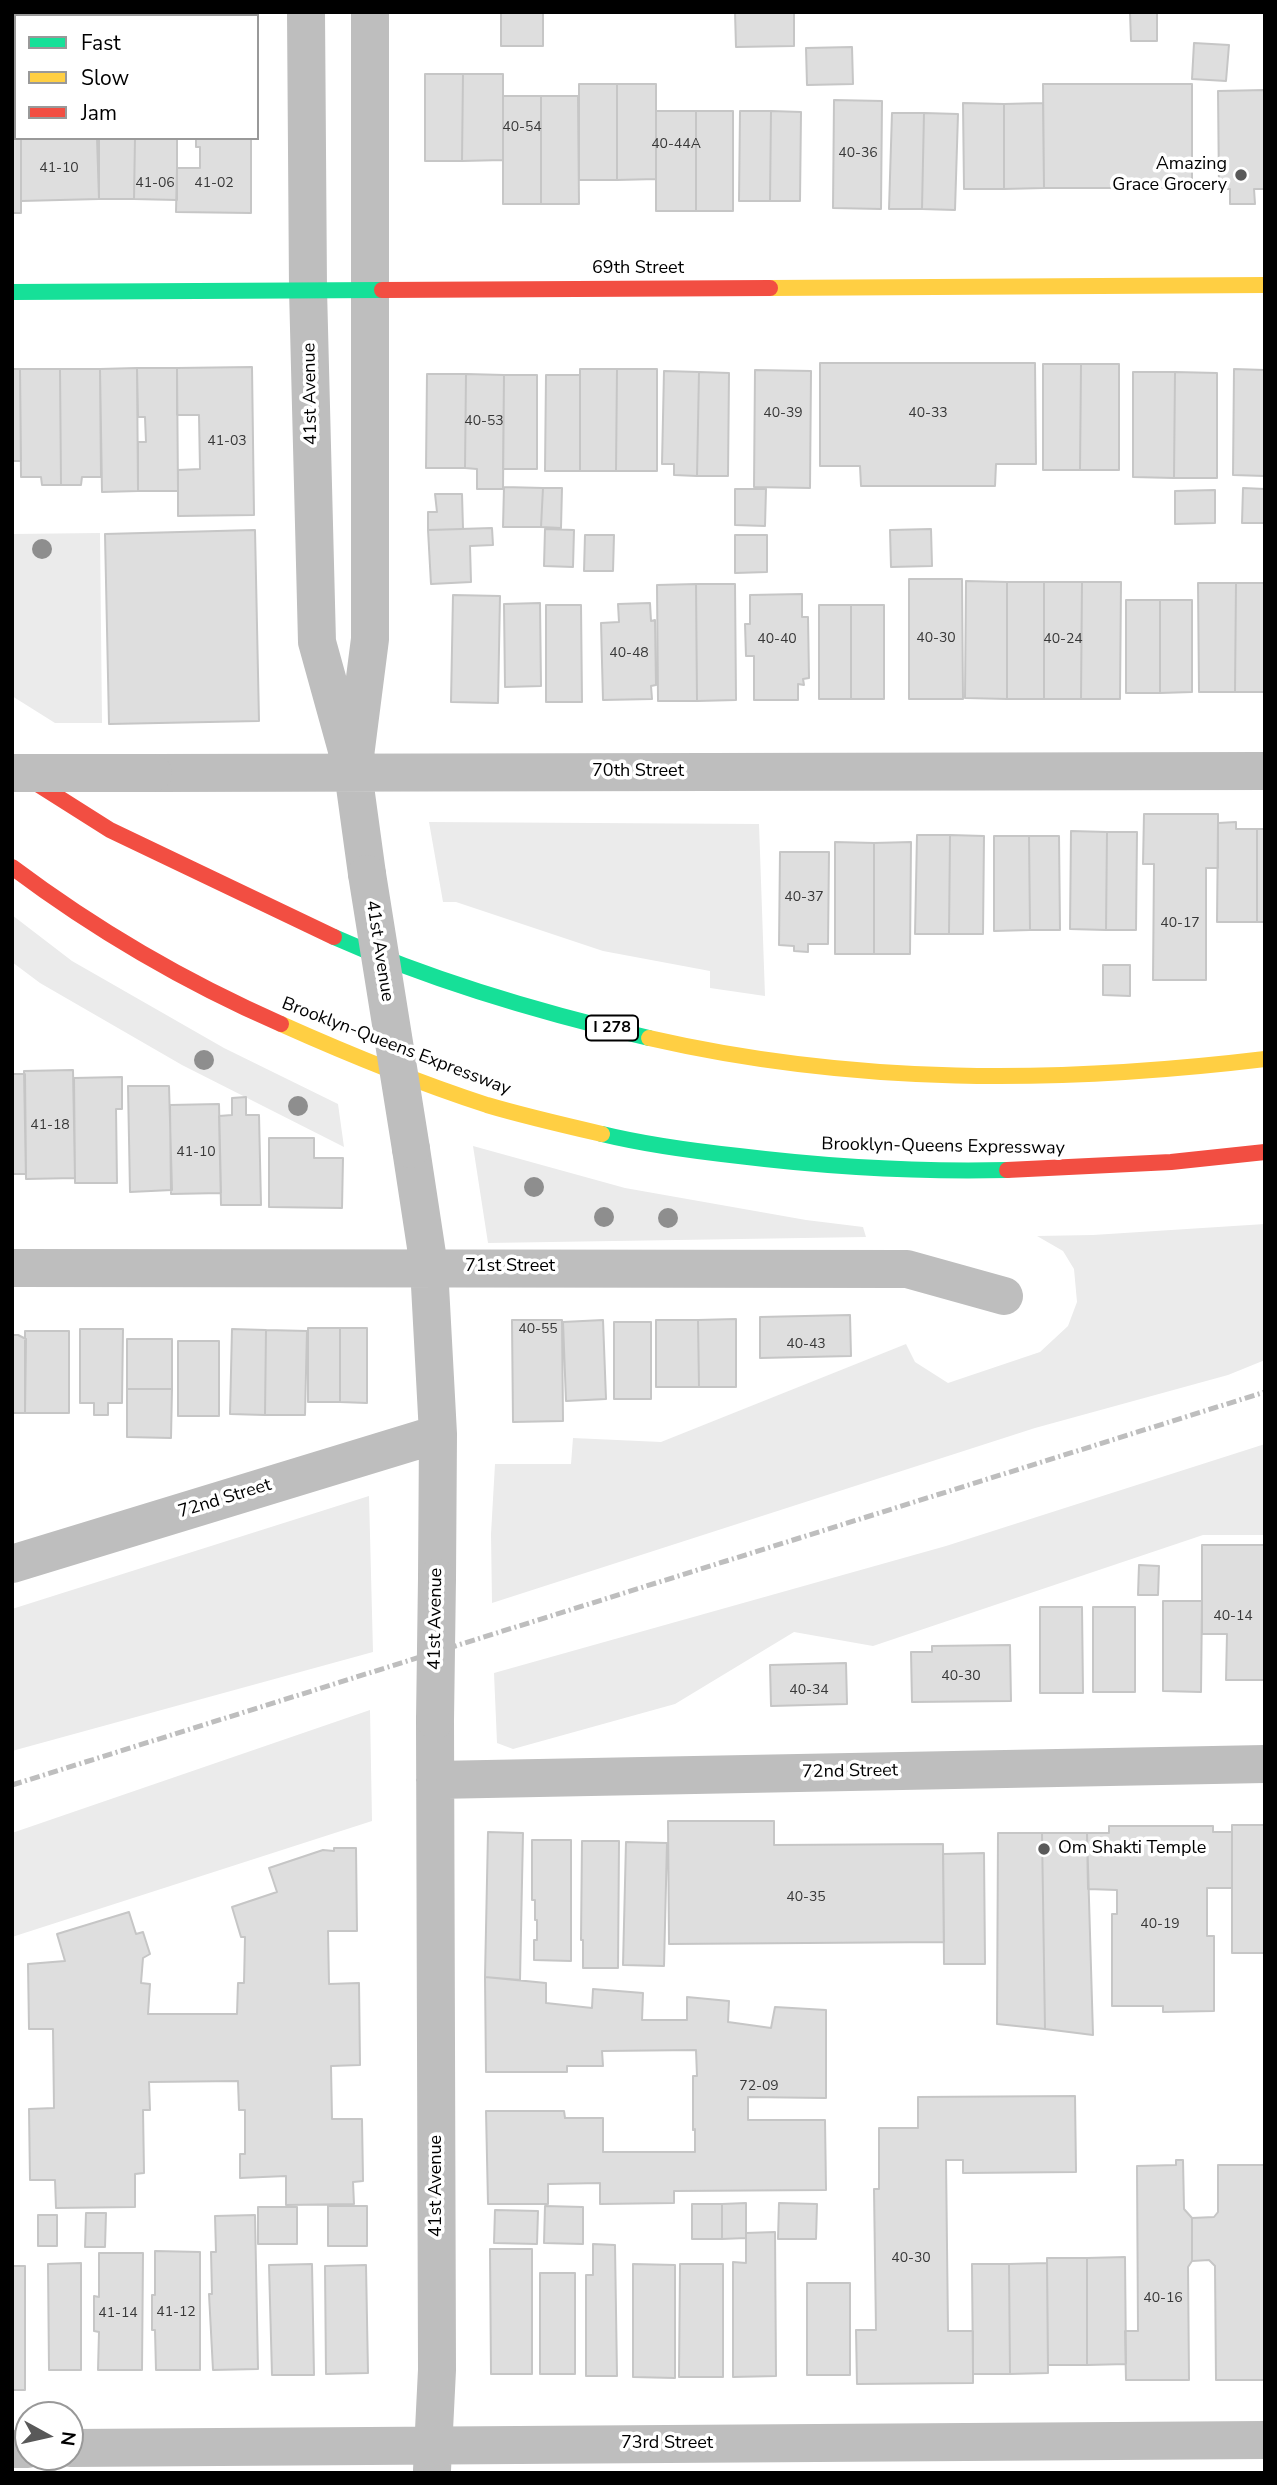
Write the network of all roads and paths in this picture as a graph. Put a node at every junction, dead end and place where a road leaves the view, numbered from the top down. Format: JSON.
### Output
{"nodes":[{"id":1,"x":306,"y":12,"type":"edge"},
{"id":2,"x":370,"y":12,"type":"edge"},
{"id":3,"x":1265,"y":285,"type":"edge"},
{"id":4,"x":309,"y":289,"type":"junction"},
{"id":5,"x":370,"y":289,"type":"junction"},
{"id":6,"x":12,"y":292,"type":"edge"},
{"id":7,"x":12,"y":771,"type":"edge"},
{"id":8,"x":1265,"y":771,"type":"edge"},
{"id":9,"x":353,"y":772,"type":"junction"},
{"id":10,"x":12,"y":867,"type":"edge"},
{"id":11,"x":1265,"y":1059,"type":"edge"},
{"id":12,"x":1265,"y":1152,"type":"edge"},
{"id":13,"x":12,"y":1268,"type":"edge"},
{"id":14,"x":429,"y":1268,"type":"junction"},
{"id":15,"x":1004,"y":1296,"type":"dead end"},
{"id":16,"x":438,"y":1434,"type":"junction"},
{"id":17,"x":12,"y":1564,"type":"edge"},
{"id":18,"x":1265,"y":1764,"type":"edge"},
{"id":19,"x":435,"y":1780,"type":"junction"},
{"id":20,"x":1265,"y":2440,"type":"edge"},
{"id":21,"x":84,"y":2448,"type":"edge"},
{"id":22,"x":433,"y":2460,"type":"edge"}],
"edges":[{"from":1,"to":4,"type":"street","name":"41st Avenue"},
{"from":2,"to":5,"type":"street","name":"41st Avenue"},
{"from":3,"to":5,"type":"main road","name":"69th Street"},
{"from":4,"to":5,"type":"main road","name":"69th Street"},
{"from":4,"to":6,"type":"main road","name":"69th Street"},
{"from":4,"to":9,"type":"street","name":"41st Avenue"},
{"from":5,"to":9,"type":"street","name":"41st Avenue"},
{"from":7,"to":9,"type":"street","name":"70th Street","bridge":true},
{"from":7,"to":11,"type":"main road","number":"I 278"},
{"from":8,"to":9,"type":"street","name":"70th Street"},
{"from":9,"to":14,"type":"street","name":"41st Avenue","bridge":true},
{"from":10,"to":12,"type":"main road","name":"Brooklyn-Queens Expressway"},
{"from":13,"to":14,"type":"street","name":"71st Street"},
{"from":14,"to":15,"type":"street","name":"71st Street"},
{"from":14,"to":16,"type":"street","name":"41st Avenue"},
{"from":16,"to":17,"type":"street","name":"72nd Street"},
{"from":16,"to":19,"type":"street","name":"41st Avenue","bridge":true},
{"from":18,"to":19,"type":"street","name":"72nd Street"},
{"from":19,"to":22,"type":"street","name":"41st Avenue"},
{"from":20,"to":22,"type":"street","name":"73rd Street"},
{"from":21,"to":22,"type":"street","name":"73rd Street"}]}
